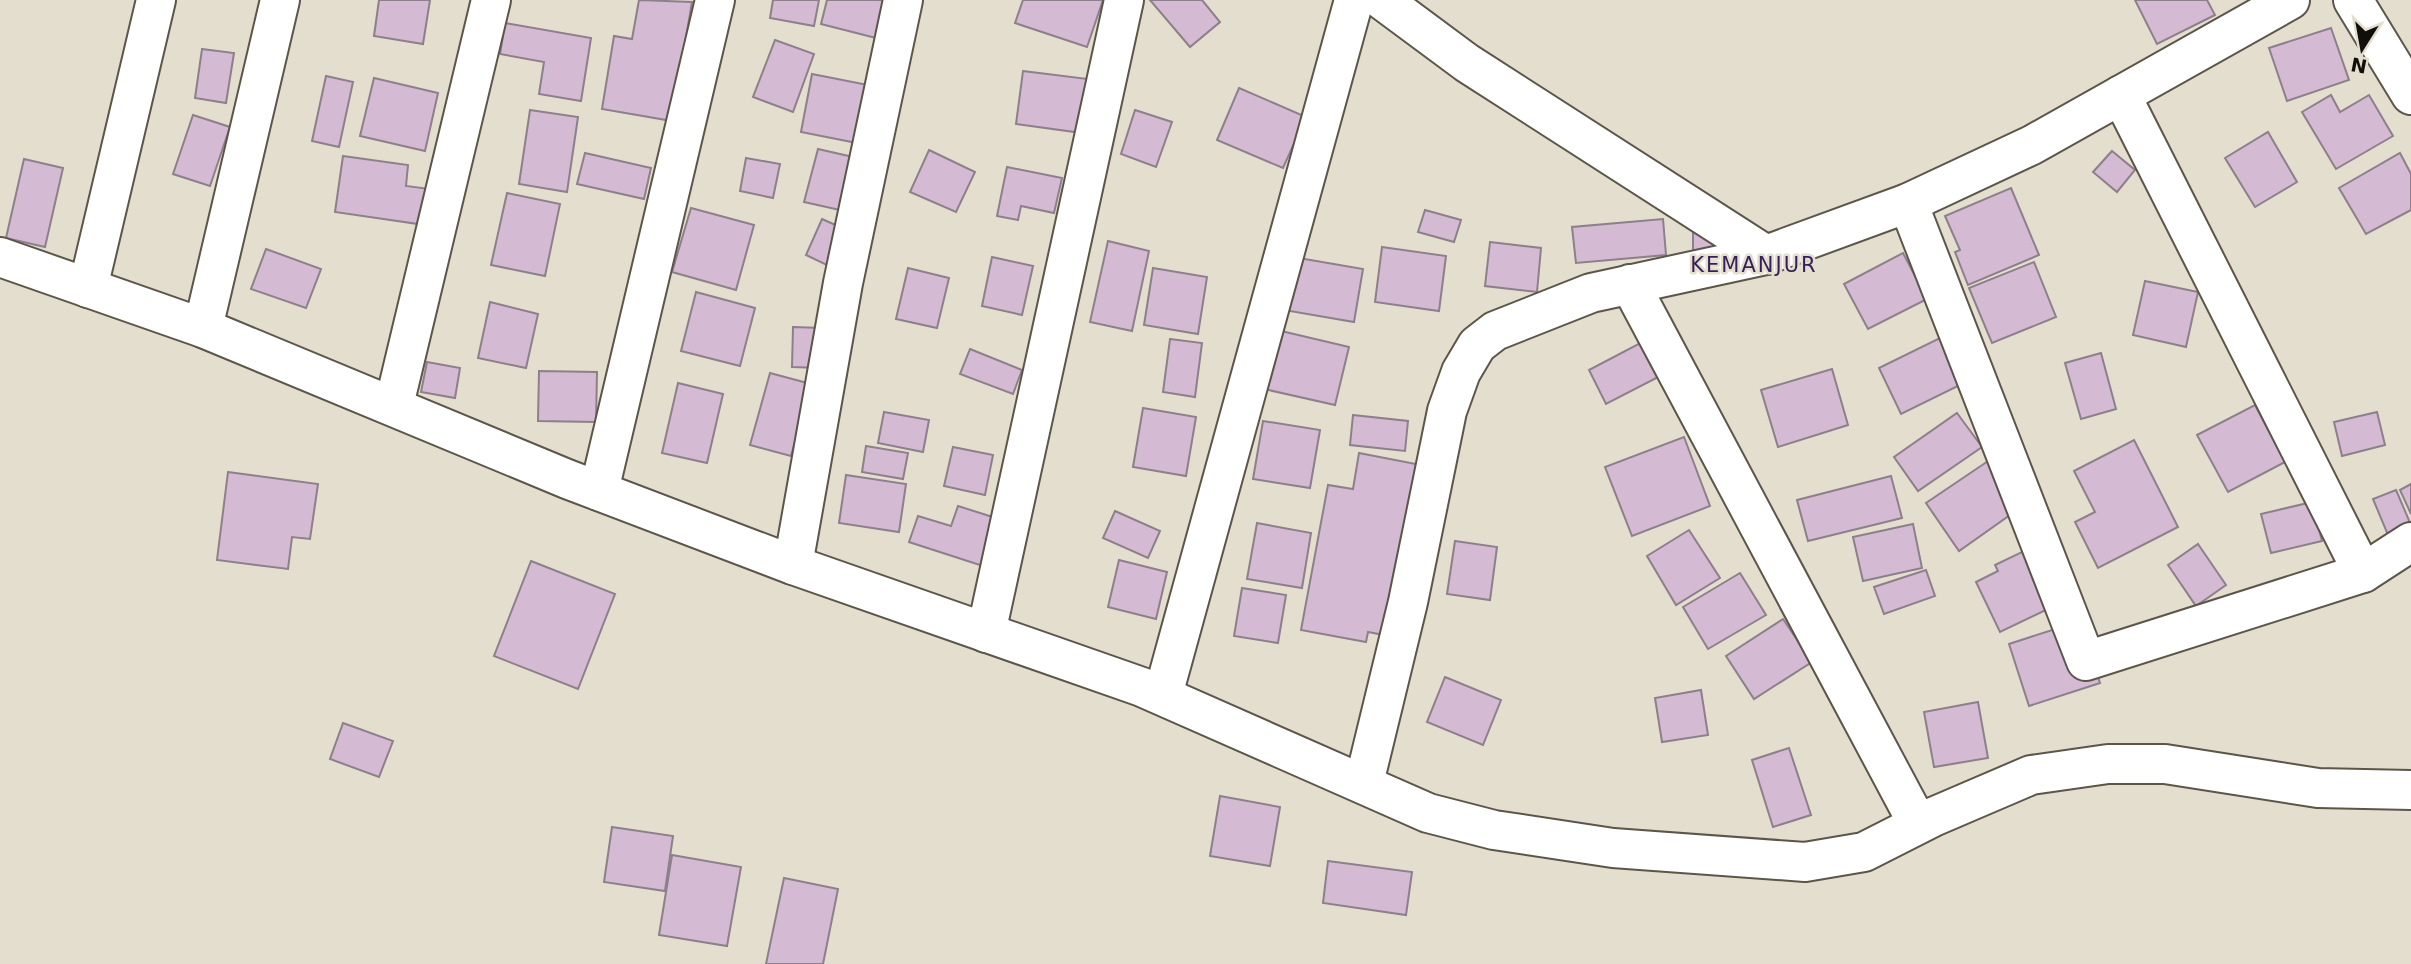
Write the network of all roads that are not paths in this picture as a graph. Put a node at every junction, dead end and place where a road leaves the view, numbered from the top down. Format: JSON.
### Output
{"nodes":[{"id":1,"x":156,"y":0,"type":"edge"},
{"id":2,"x":280,"y":0,"type":"edge"},
{"id":3,"x":491,"y":0,"type":"edge"},
{"id":4,"x":715,"y":0,"type":"edge"},
{"id":5,"x":903,"y":0,"type":"edge"},
{"id":6,"x":1124,"y":0,"type":"edge"},
{"id":7,"x":1354,"y":0,"type":"edge"},
{"id":8,"x":1382,"y":0,"type":"edge"},
{"id":9,"x":2290,"y":0,"type":"edge"},
{"id":10,"x":2353,"y":0,"type":"edge"},
{"id":11,"x":2121,"y":95,"type":"junction"},
{"id":12,"x":2411,"y":95,"type":"edge"},
{"id":13,"x":1908,"y":203,"type":"junction"},
{"id":14,"x":1766,"y":255,"type":"junction"},
{"id":15,"x":0,"y":257,"type":"edge"},
{"id":16,"x":1630,"y":285,"type":"junction"},
{"id":17,"x":88,"y":288,"type":"junction"},
{"id":18,"x":203,"y":328,"type":"junction"},
{"id":19,"x":394,"y":405,"type":"junction"},
{"id":20,"x":599,"y":491,"type":"junction"},
{"id":21,"x":2411,"y":542,"type":"edge"},
{"id":22,"x":793,"y":565,"type":"junction"},
{"id":23,"x":2363,"y":573,"type":"junction"},
{"id":24,"x":986,"y":633,"type":"junction"},
{"id":25,"x":1163,"y":695,"type":"junction"},
{"id":26,"x":1364,"y":783,"type":"junction"},
{"id":27,"x":2411,"y":790,"type":"edge"},
{"id":28,"x":1918,"y":824,"type":"junction"}],
"edges":[{"from":1,"to":17,"type":"street"},
{"from":2,"to":18,"type":"street"},
{"from":3,"to":19,"type":"street"},
{"from":4,"to":20,"type":"street"},
{"from":5,"to":22,"type":"street"},
{"from":6,"to":24,"type":"street"},
{"from":7,"to":25,"type":"street"},
{"from":8,"to":14,"type":"street"},
{"from":9,"to":11,"type":"street"},
{"from":10,"to":12,"type":"street"},
{"from":11,"to":13,"type":"street"},
{"from":11,"to":23,"type":"street"},
{"from":13,"to":14,"type":"street"},
{"from":13,"to":23,"type":"street"},
{"from":14,"to":16,"type":"street"},
{"from":15,"to":17,"type":"street"},
{"from":16,"to":26,"type":"street"},
{"from":16,"to":28,"type":"street"},
{"from":17,"to":18,"type":"street"},
{"from":18,"to":19,"type":"street"},
{"from":19,"to":20,"type":"street"},
{"from":20,"to":22,"type":"street"},
{"from":21,"to":23,"type":"street"},
{"from":22,"to":24,"type":"street"},
{"from":24,"to":25,"type":"street"},
{"from":25,"to":26,"type":"street"},
{"from":26,"to":28,"type":"street"},
{"from":27,"to":28,"type":"street"}]}
